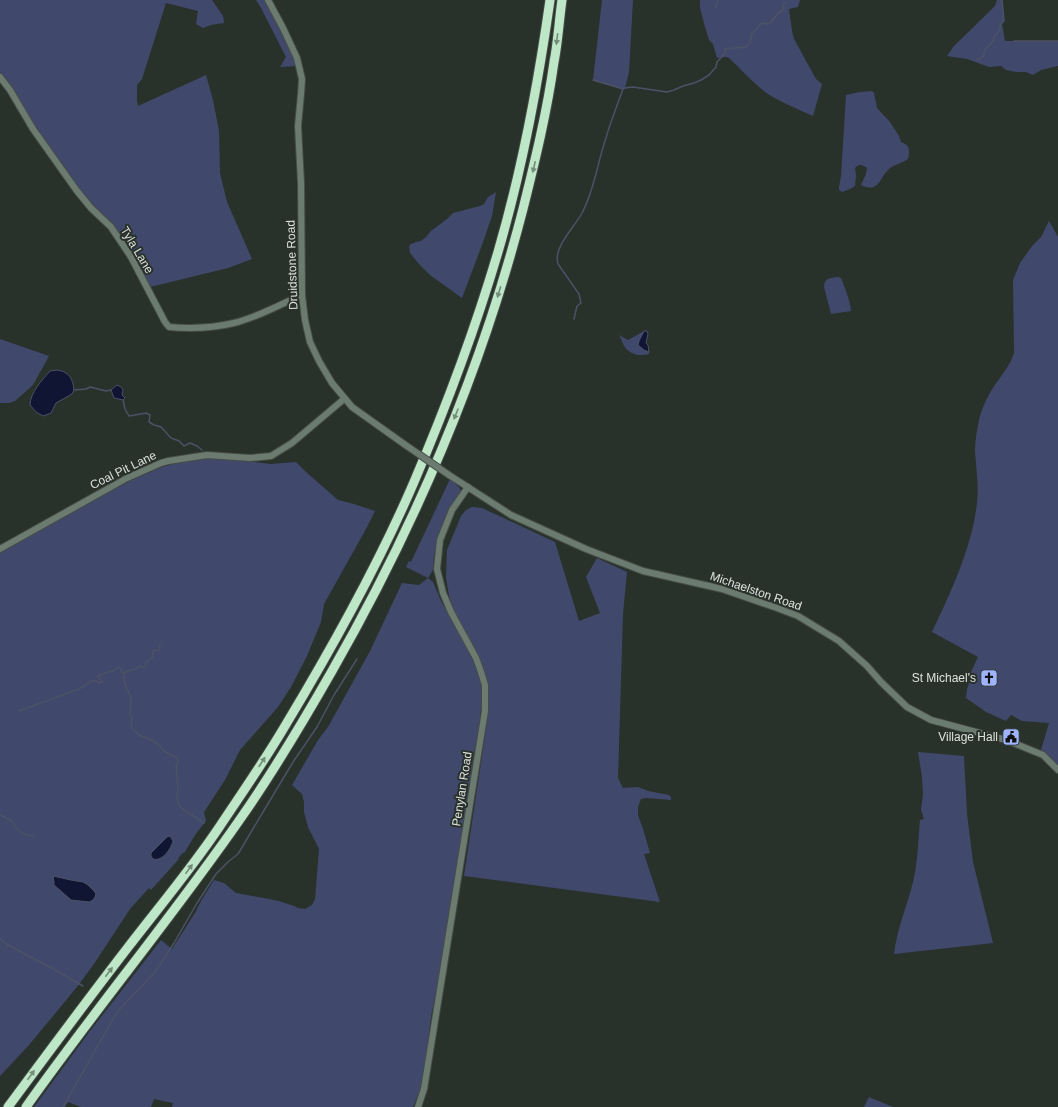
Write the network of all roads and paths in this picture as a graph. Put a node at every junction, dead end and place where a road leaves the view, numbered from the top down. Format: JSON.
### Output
{"nodes":[{"id":1,"x":268,"y":0,"type":"edge"},
{"id":2,"x":550,"y":0,"type":"edge"},
{"id":3,"x":562,"y":0,"type":"edge"},
{"id":4,"x":0,"y":77,"type":"edge"},
{"id":5,"x":302,"y":295,"type":"junction"},
{"id":6,"x":344,"y":399,"type":"junction"},
{"id":7,"x":468,"y":488,"type":"junction"},
{"id":8,"x":0,"y":549,"type":"edge"},
{"id":9,"x":1058,"y":770,"type":"edge"},
{"id":10,"x":8,"y":1107,"type":"edge"},
{"id":11,"x":26,"y":1107,"type":"edge"},
{"id":12,"x":418,"y":1107,"type":"edge"}],
"edges":[{"from":1,"to":5,"type":"street","name":"Druidstone Road"},
{"from":10,"to":2,"type":"highway","one_way":true},
{"from":3,"to":11,"type":"highway","one_way":true},
{"from":4,"to":5,"type":"street","name":"Tyla Lane"},
{"from":5,"to":6,"type":"street","name":"Druidstone Road"},
{"from":6,"to":7,"type":"street","name":"Druidstone Road","bridge":true},
{"from":6,"to":8,"type":"street","name":"Coal Pit Lane"},
{"from":7,"to":9,"type":"street","name":"Michaelston Road"},
{"from":7,"to":12,"type":"street","name":"Penylan Road"}]}
